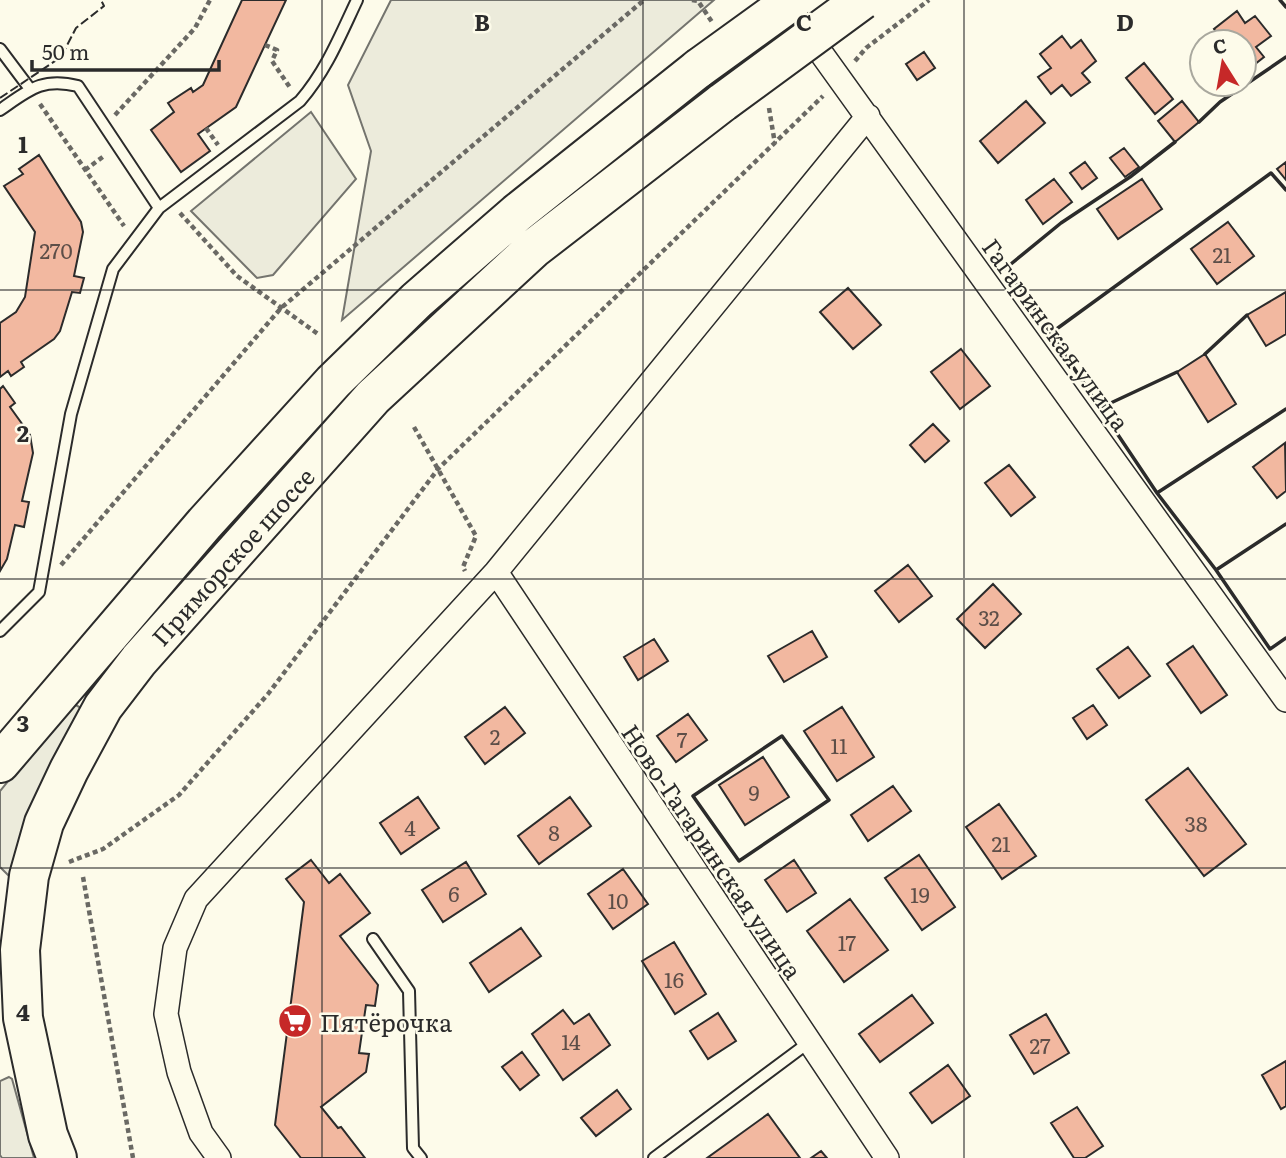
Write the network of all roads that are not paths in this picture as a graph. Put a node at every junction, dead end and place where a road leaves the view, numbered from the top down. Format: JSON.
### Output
{"nodes":[{"id":1,"x":357,"y":0,"type":"edge"},
{"id":2,"x":783,"y":0,"type":"edge"},
{"id":3,"x":793,"y":0,"type":"edge"},
{"id":4,"x":862,"y":0,"type":"edge"},
{"id":5,"x":0,"y":49,"type":"edge"},
{"id":6,"x":30,"y":89,"type":"junction"},
{"id":7,"x":0,"y":110,"type":"edge"},
{"id":8,"x":868,"y":116,"type":"junction"},
{"id":9,"x":164,"y":204,"type":"junction"},
{"id":10,"x":496,"y":572,"type":"junction"},
{"id":11,"x":0,"y":631,"type":"edge"},
{"id":12,"x":1286,"y":700,"type":"edge"},
{"id":13,"x":0,"y":763,"type":"edge"},
{"id":14,"x":0,"y":899,"type":"edge"},
{"id":15,"x":373,"y":939,"type":"dead end"},
{"id":16,"x":20,"y":950,"type":"junction"},
{"id":17,"x":23,"y":1018,"type":"junction"},
{"id":18,"x":808,"y":1043,"type":"junction"},
{"id":19,"x":0,"y":1061,"type":"edge"},
{"id":20,"x":57,"y":1158,"type":"edge"},
{"id":21,"x":219,"y":1158,"type":"edge"},
{"id":22,"x":421,"y":1158,"type":"edge"},
{"id":23,"x":654,"y":1158,"type":"edge"},
{"id":24,"x":887,"y":1158,"type":"edge"}],
"edges":[{"from":1,"to":9,"type":"lane"},
{"from":2,"to":8,"type":"street","name":"Гагаринская улица"},
{"from":3,"to":13,"type":"highway","name":"Приморское шоссе","bridge":true},
{"from":4,"to":16,"type":"highway","name":"Приморское шоссе","bridge":true},
{"from":5,"to":6,"type":"lane"},
{"from":6,"to":7,"type":"lane"},
{"from":6,"to":9,"type":"lane"},
{"from":8,"to":10,"type":"street"},
{"from":8,"to":12,"type":"street","name":"Гагаринская улица"},
{"from":9,"to":11,"type":"lane"},
{"from":10,"to":18,"type":"street","name":"Ново-Гагаринская улица"},
{"from":10,"to":21,"type":"street"},
{"from":14,"to":16,"type":"highway"},
{"from":15,"to":22,"type":"lane"},
{"from":16,"to":17,"type":"highway","name":"Приморское шоссе"},
{"from":17,"to":19,"type":"highway"},
{"from":17,"to":20,"type":"highway","name":"Приморское шоссе"},
{"from":18,"to":23,"type":"lane"},
{"from":18,"to":24,"type":"street","name":"Ново-Гагаринская улица"}]}
